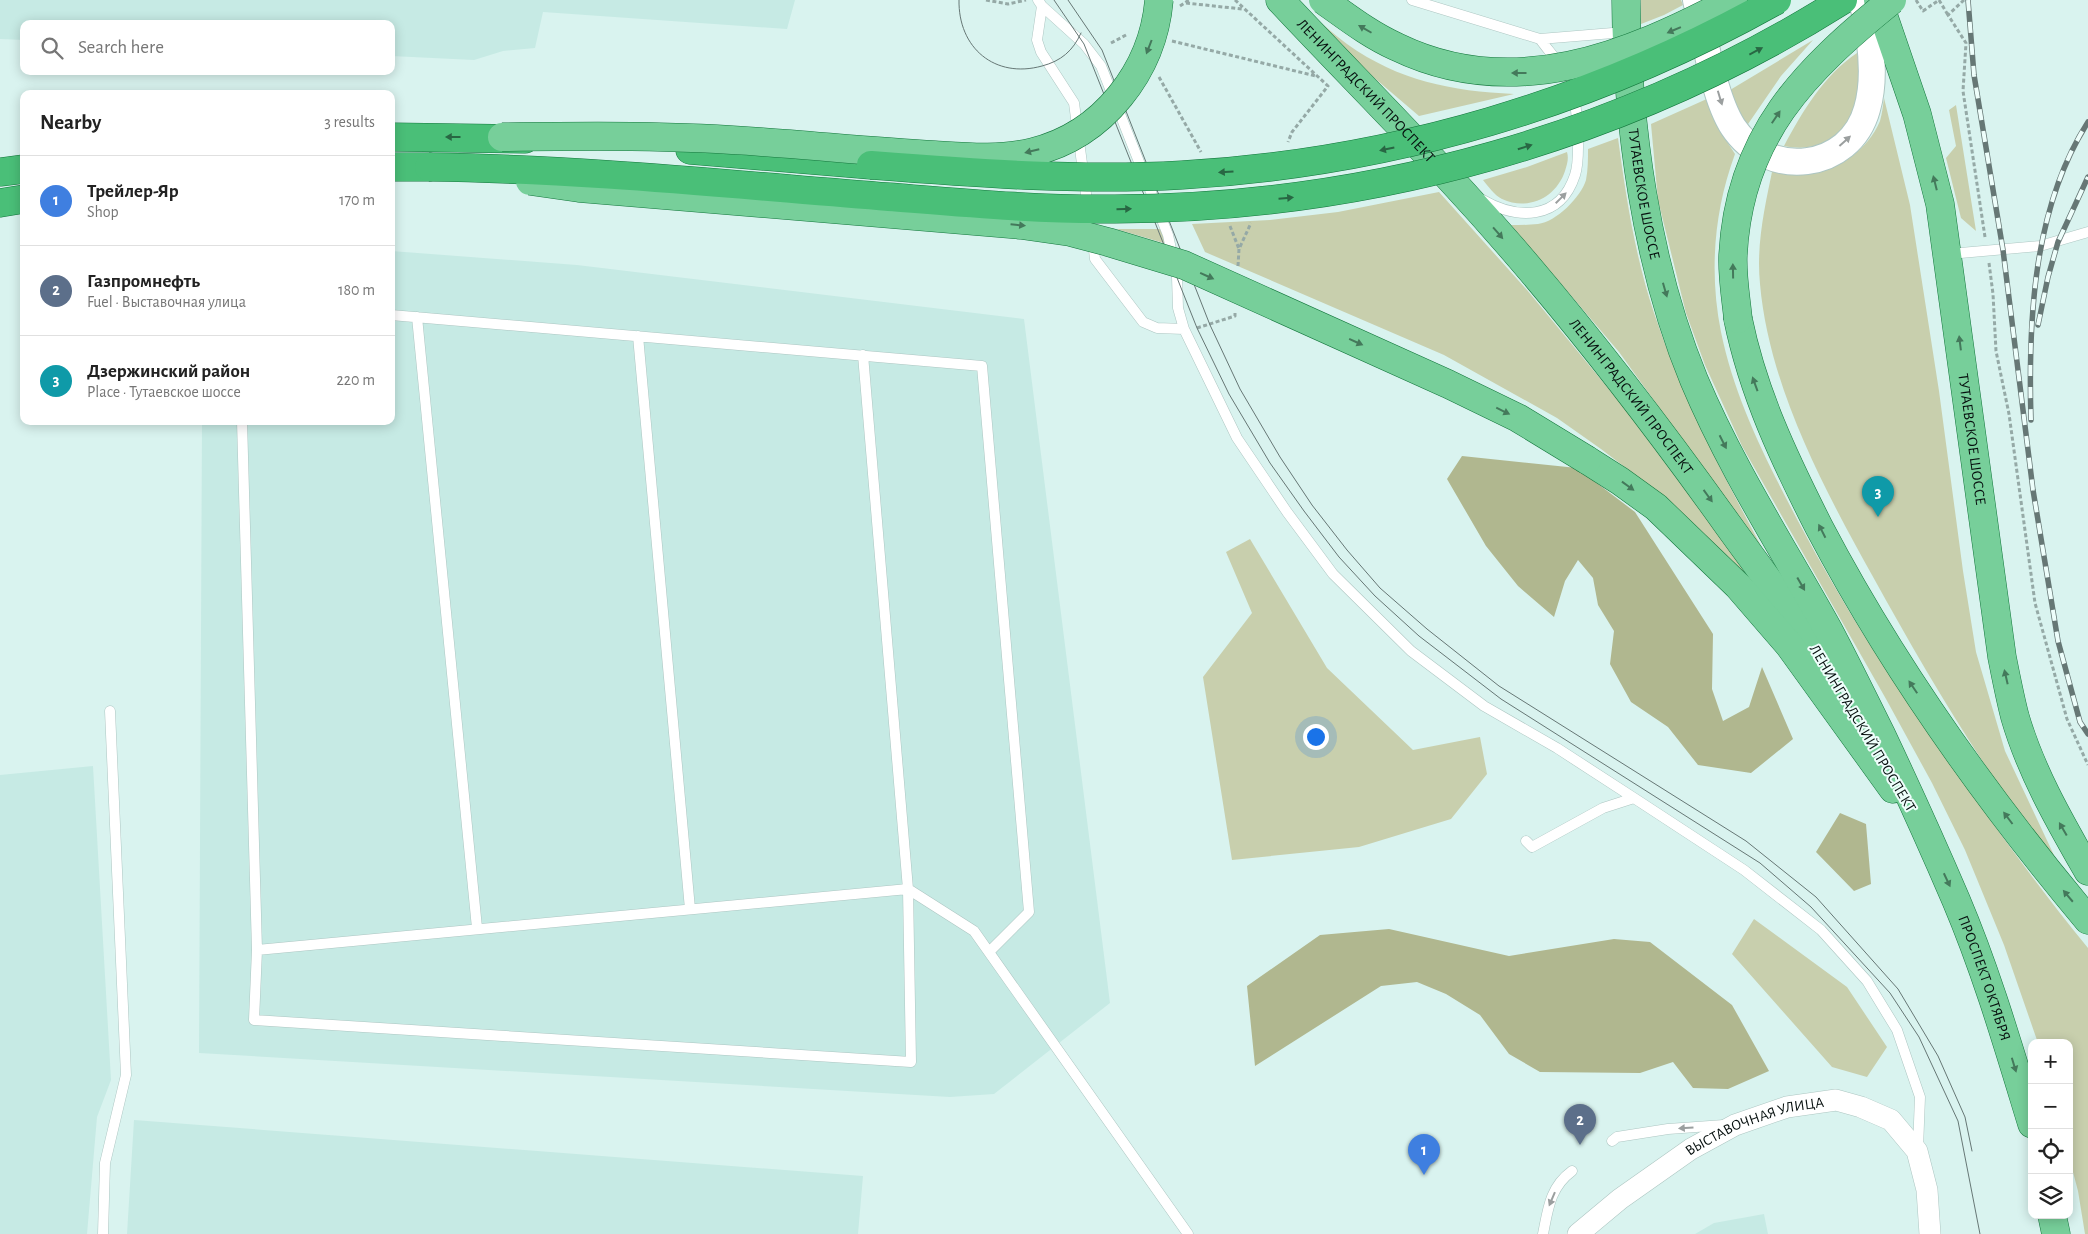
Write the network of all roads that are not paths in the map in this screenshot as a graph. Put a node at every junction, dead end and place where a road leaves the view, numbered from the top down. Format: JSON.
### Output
{"nodes":[{"id":1,"x":1158,"y":0,"type":"edge"},
{"id":2,"x":1280,"y":0,"type":"edge"},
{"id":3,"x":1323,"y":0,"type":"edge"},
{"id":4,"x":1412,"y":0,"type":"edge"},
{"id":5,"x":1626,"y":0,"type":"edge"},
{"id":6,"x":1696,"y":0,"type":"edge"},
{"id":7,"x":1733,"y":0,"type":"edge"},
{"id":8,"x":1777,"y":0,"type":"edge"},
{"id":9,"x":1843,"y":0,"type":"edge"},
{"id":10,"x":1862,"y":0,"type":"edge"},
{"id":11,"x":1878,"y":0,"type":"edge"},
{"id":12,"x":1892,"y":0,"type":"edge"},
{"id":13,"x":1040,"y":3,"type":"edge"},
{"id":14,"x":1626,"y":32,"type":"junction"},
{"id":15,"x":1540,"y":39,"type":"junction"},
{"id":16,"x":395,"y":137,"type":"edge"},
{"id":17,"x":502,"y":137,"type":"junction"},
{"id":18,"x":395,"y":168,"type":"edge"},
{"id":19,"x":429,"y":168,"type":"junction"},
{"id":20,"x":20,"y":170,"type":"edge"},
{"id":21,"x":0,"y":172,"type":"edge"},
{"id":22,"x":1454,"y":183,"type":"junction"},
{"id":23,"x":20,"y":200,"type":"edge"},
{"id":24,"x":0,"y":203,"type":"edge"},
{"id":25,"x":2088,"y":232,"type":"edge"},
{"id":26,"x":1948,"y":254,"type":"junction"},
{"id":27,"x":395,"y":315,"type":"edge"},
{"id":28,"x":417,"y":317,"type":"junction"},
{"id":29,"x":1184,"y":329,"type":"junction"},
{"id":30,"x":638,"y":336,"type":"junction"},
{"id":31,"x":863,"y":355,"type":"junction"},
{"id":32,"x":242,"y":425,"type":"edge"},
{"id":33,"x":110,"y":711,"type":"dead end"},
{"id":34,"x":1634,"y":798,"type":"junction"},
{"id":35,"x":1926,"y":835,"type":"junction"},
{"id":36,"x":1526,"y":841,"type":"dead end"},
{"id":37,"x":2088,"y":871,"type":"edge"},
{"id":38,"x":908,"y":889,"type":"junction"},
{"id":39,"x":690,"y":909,"type":"junction"},
{"id":40,"x":2088,"y":920,"type":"edge"},
{"id":41,"x":478,"y":928,"type":"junction"},
{"id":42,"x":256,"y":950,"type":"junction"},
{"id":43,"x":990,"y":952,"type":"junction"},
{"id":44,"x":2028,"y":1111,"type":"edge"},
{"id":45,"x":1735,"y":1125,"type":"junction"},
{"id":46,"x":1612,"y":1141,"type":"dead end"},
{"id":47,"x":1918,"y":1150,"type":"junction"},
{"id":48,"x":1572,"y":1171,"type":"dead end"},
{"id":49,"x":2053,"y":1219,"type":"edge"},
{"id":50,"x":103,"y":1234,"type":"edge"},
{"id":51,"x":1188,"y":1234,"type":"edge"},
{"id":52,"x":1544,"y":1234,"type":"edge"},
{"id":53,"x":1578,"y":1234,"type":"edge"},
{"id":54,"x":1930,"y":1234,"type":"edge"},
{"id":55,"x":2056,"y":1234,"type":"edge"}],
"edges":[{"from":1,"to":17,"type":"main road","one_way":true,"bridge":true},
{"from":2,"to":22,"type":"main road","name":"ЛЕНИНГРАДСКИЙ ПРОСПЕКТ"},
{"from":7,"to":3,"type":"main road","one_way":true,"bridge":true},
{"from":4,"to":15,"type":"lane"},
{"from":5,"to":14,"type":"main road","name":"ТУТАЕВСКОЕ ШОССЕ"},
{"from":6,"to":10,"type":"street","one_way":true},
{"from":8,"to":17,"type":"highway","one_way":true,"bridge":true},
{"from":19,"to":9,"type":"highway","one_way":true,"bridge":true},
{"from":26,"to":11,"type":"main road","name":"ТУТАЕВСКОЕ ШОССЕ","one_way":true},
{"from":40,"to":12,"type":"main road","one_way":true,"bridge":true},
{"from":13,"to":29,"type":"lane"},
{"from":13,"to":29,"type":"lane"},
{"from":14,"to":15,"type":"lane"},
{"from":14,"to":35,"type":"main road","name":"ТУТАЕВСКОЕ ШОССЕ","one_way":true},
{"from":22,"to":15,"type":"lane","one_way":true},
{"from":17,"to":16,"type":"highway","one_way":true},
{"from":18,"to":19,"type":"highway"},
{"from":19,"to":35,"type":"main road","one_way":true,"bridge":true},
{"from":20,"to":21,"type":"highway"},
{"from":22,"to":35,"type":"main road","name":"ЛЕНИНГРАДСКИЙ ПРОСПЕКТ","one_way":true},
{"from":23,"to":24,"type":"highway"},
{"from":25,"to":26,"type":"lane"},
{"from":37,"to":26,"type":"main road","name":"ТУТАЕВСКОЕ ШОССЕ","one_way":true},
{"from":27,"to":28,"type":"lane"},
{"from":28,"to":30,"type":"lane"},
{"from":28,"to":41,"type":"lane"},
{"from":29,"to":34,"type":"lane"},
{"from":30,"to":31,"type":"lane"},
{"from":30,"to":39,"type":"lane"},
{"from":31,"to":38,"type":"lane"},
{"from":31,"to":43,"type":"lane"},
{"from":32,"to":42,"type":"lane"},
{"from":33,"to":50,"type":"lane"},
{"from":34,"to":36,"type":"lane"},
{"from":34,"to":47,"type":"lane"},
{"from":35,"to":44,"type":"main road","name":"ПРОСПЕКТ ОКТЯБРЯ","one_way":true},
{"from":38,"to":39,"type":"lane"},
{"from":38,"to":42,"type":"lane"},
{"from":38,"to":43,"type":"lane"},
{"from":39,"to":41,"type":"lane"},
{"from":41,"to":42,"type":"lane"},
{"from":43,"to":51,"type":"lane"},
{"from":45,"to":46,"type":"lane","one_way":true},
{"from":45,"to":47,"type":"street","name":"ВЫСТАВОЧНАЯ УЛИЦА"},
{"from":45,"to":53,"type":"street","name":"ВЫСТАВОЧНАЯ УЛИЦА"},
{"from":47,"to":54,"type":"street","name":"ВЫСТАВОЧНАЯ УЛИЦА"},
{"from":48,"to":52,"type":"lane","one_way":true},
{"from":49,"to":55,"type":"main road"}]}
